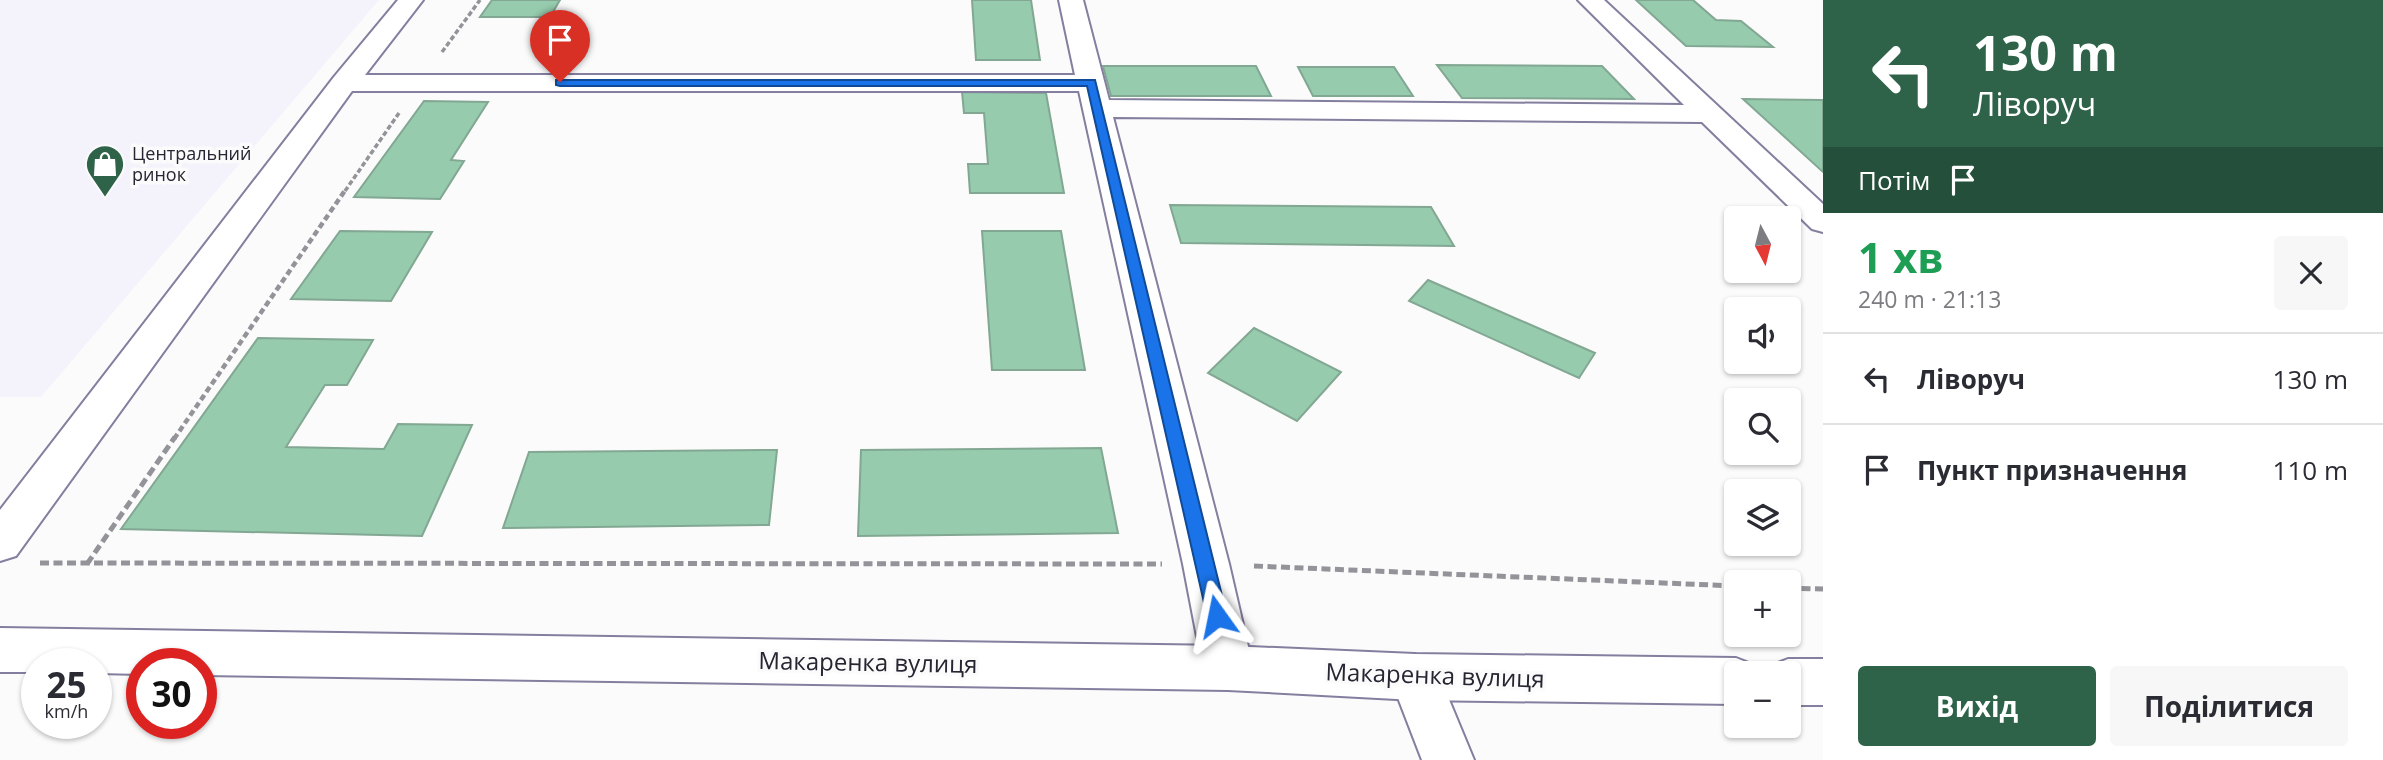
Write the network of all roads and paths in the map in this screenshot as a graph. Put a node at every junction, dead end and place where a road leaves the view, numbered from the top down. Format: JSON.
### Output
{"nodes":[{"id":1,"x":411,"y":0,"type":"edge"},
{"id":2,"x":480,"y":0,"type":"edge"},
{"id":3,"x":1071,"y":0,"type":"edge"},
{"id":4,"x":1590,"y":0,"type":"edge"},
{"id":5,"x":421,"y":82,"type":"junction"},
{"id":6,"x":344,"y":83,"type":"junction"},
{"id":7,"x":1095,"y":95,"type":"junction"},
{"id":8,"x":1709,"y":114,"type":"junction"},
{"id":9,"x":1823,"y":222,"type":"edge"},
{"id":10,"x":0,"y":543,"type":"edge"},
{"id":11,"x":37,"y":563,"type":"dead end"},
{"id":12,"x":86,"y":564,"type":"junction"},
{"id":13,"x":1206,"y":564,"type":"junction"},
{"id":14,"x":1724,"y":586,"type":"edge"},
{"id":15,"x":1801,"y":588,"type":"edge"},
{"id":16,"x":1823,"y":589,"type":"edge"},
{"id":17,"x":0,"y":650,"type":"edge"},
{"id":18,"x":1228,"y":668,"type":"junction"},
{"id":19,"x":1415,"y":677,"type":"junction"},
{"id":20,"x":1724,"y":681,"type":"edge"},
{"id":21,"x":1801,"y":681,"type":"edge"},
{"id":22,"x":1823,"y":682,"type":"edge"},
{"id":23,"x":1448,"y":760,"type":"edge"}],
"edges":[{"from":1,"to":6,"type":"street"},
{"from":2,"to":5,"type":"path"},
{"from":3,"to":7,"type":"street"},
{"from":4,"to":8,"type":"street"},
{"from":5,"to":6,"type":"street"},
{"from":5,"to":7,"type":"street"},
{"from":5,"to":12,"type":"path"},
{"from":6,"to":10,"type":"street"},
{"from":7,"to":8,"type":"street"},
{"from":7,"to":13,"type":"street"},
{"from":8,"to":9,"type":"street"},
{"from":11,"to":12,"type":"path"},
{"from":12,"to":13,"type":"path"},
{"from":13,"to":14,"type":"path"},
{"from":13,"to":18,"type":"street"},
{"from":15,"to":16,"type":"path"},
{"from":17,"to":18,"type":"street","name":"Макаренка вулиця"},
{"from":18,"to":19,"type":"street","name":"Макаренка вулиця"},
{"from":19,"to":20,"type":"street","name":"Макаренка вулиця"},
{"from":19,"to":23,"type":"street"},
{"from":21,"to":22,"type":"street"}]}
